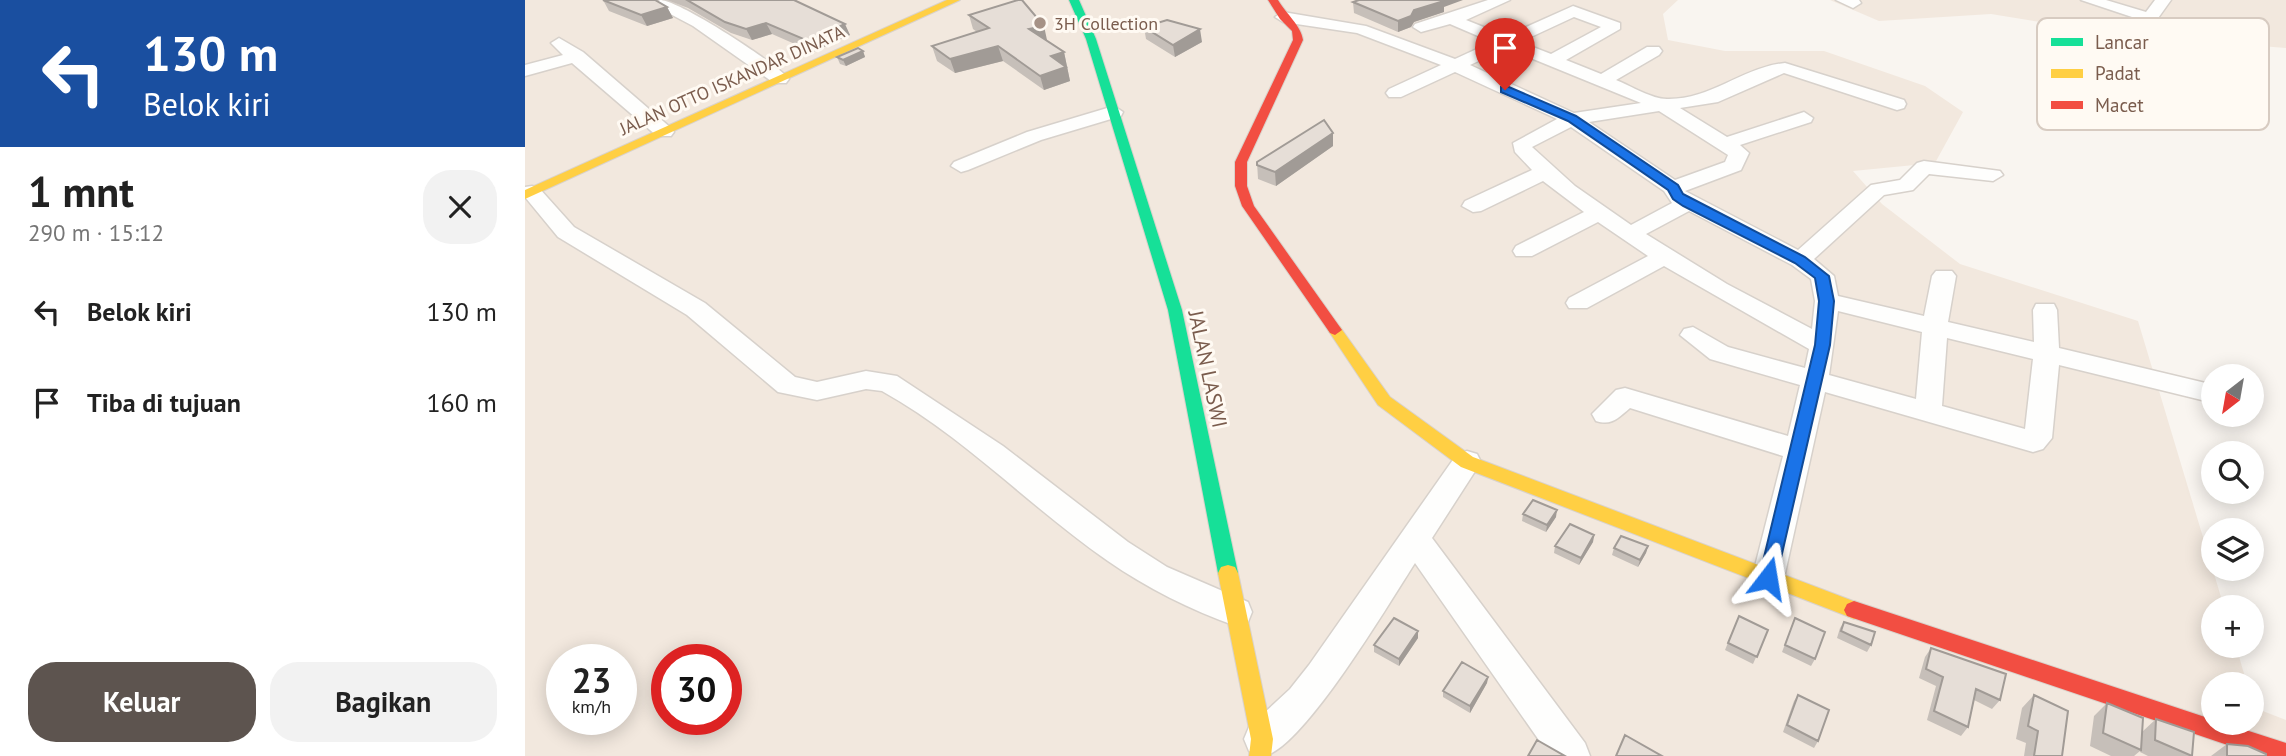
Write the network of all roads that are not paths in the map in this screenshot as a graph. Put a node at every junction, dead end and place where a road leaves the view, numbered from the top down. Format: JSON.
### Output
{"nodes":[{"id":1,"x":955,"y":0,"type":"edge"},
{"id":2,"x":1074,"y":0,"type":"edge"},
{"id":3,"x":1502,"y":0,"type":"edge"},
{"id":4,"x":2089,"y":0,"type":"edge"},
{"id":5,"x":2163,"y":0,"type":"edge"},
{"id":6,"x":663,"y":4,"type":"edge"},
{"id":7,"x":1278,"y":9,"type":"edge"},
{"id":8,"x":1458,"y":17,"type":"junction"},
{"id":9,"x":1421,"y":27,"type":"dead end"},
{"id":10,"x":559,"y":43,"type":"dead end"},
{"id":11,"x":1506,"y":43,"type":"junction"},
{"id":12,"x":1653,"y":51,"type":"dead end"},
{"id":13,"x":577,"y":56,"type":"junction"},
{"id":14,"x":1553,"y":60,"type":"junction"},
{"id":15,"x":1458,"y":66,"type":"junction"},
{"id":16,"x":525,"y":71,"type":"edge"},
{"id":17,"x":780,"y":79,"type":"junction"},
{"id":18,"x":1602,"y":81,"type":"junction"},
{"id":19,"x":1395,"y":93,"type":"dead end"},
{"id":20,"x":1897,"y":104,"type":"dead end"},
{"id":21,"x":1662,"y":105,"type":"junction"},
{"id":22,"x":1114,"y":112,"type":"junction"},
{"id":23,"x":1804,"y":118,"type":"dead end"},
{"id":24,"x":1572,"y":119,"type":"junction"},
{"id":25,"x":664,"y":132,"type":"junction"},
{"id":26,"x":1725,"y":144,"type":"junction"},
{"id":27,"x":961,"y":166,"type":"dead end"},
{"id":28,"x":1545,"y":172,"type":"junction"},
{"id":29,"x":1993,"y":175,"type":"dead end"},
{"id":30,"x":528,"y":193,"type":"edge"},
{"id":31,"x":1680,"y":195,"type":"junction"},
{"id":32,"x":1473,"y":206,"type":"dead end"},
{"id":33,"x":1599,"y":213,"type":"junction"},
{"id":34,"x":1630,"y":234,"type":"junction"},
{"id":35,"x":1524,"y":251,"type":"dead end"},
{"id":36,"x":1664,"y":257,"type":"junction"},
{"id":37,"x":1800,"y":260,"type":"junction"},
{"id":38,"x":1944,"y":276,"type":"dead end"},
{"id":39,"x":1827,"y":301,"type":"junction"},
{"id":40,"x":1578,"y":303,"type":"dead end"},
{"id":41,"x":2045,"y":310,"type":"dead end"},
{"id":42,"x":1935,"y":326,"type":"junction"},
{"id":43,"x":1693,"y":335,"type":"dead end"},
{"id":44,"x":1823,"y":345,"type":"junction"},
{"id":45,"x":2047,"y":353,"type":"junction"},
{"id":46,"x":1814,"y":380,"type":"junction"},
{"id":47,"x":2201,"y":391,"type":"edge"},
{"id":48,"x":1928,"y":412,"type":"junction"},
{"id":49,"x":1606,"y":414,"type":"dead end"},
{"id":50,"x":1799,"y":450,"type":"junction"},
{"id":51,"x":1467,"y":462,"type":"junction"},
{"id":52,"x":1415,"y":538,"type":"junction"},
{"id":53,"x":1768,"y":578,"type":"junction"},
{"id":54,"x":1236,"y":612,"type":"junction"},
{"id":55,"x":1261,"y":748,"type":"edge"},
{"id":56,"x":2286,"y":754,"type":"edge"},
{"id":57,"x":1572,"y":756,"type":"edge"}],
"edges":[{"from":1,"to":17,"type":"street","name":"JALAN OTTO ISKANDAR DINATA"},
{"from":2,"to":22,"type":"street","name":"JALAN LASWI"},
{"from":3,"to":8,"type":"street"},
{"from":4,"to":5,"type":"street"},
{"from":6,"to":17,"type":"street"},
{"from":7,"to":15,"type":"street"},
{"from":7,"to":51,"type":"street"},
{"from":8,"to":9,"type":"street"},
{"from":8,"to":11,"type":"street"},
{"from":10,"to":13,"type":"street"},
{"from":11,"to":14,"type":"street"},
{"from":11,"to":14,"type":"street"},
{"from":11,"to":15,"type":"street"},
{"from":12,"to":18,"type":"street"},
{"from":13,"to":16,"type":"street"},
{"from":13,"to":25,"type":"street"},
{"from":14,"to":18,"type":"street"},
{"from":15,"to":19,"type":"street"},
{"from":15,"to":24,"type":"street"},
{"from":17,"to":25,"type":"street","name":"JALAN OTTO ISKANDAR DINATA"},
{"from":18,"to":21,"type":"street"},
{"from":20,"to":21,"type":"street"},
{"from":21,"to":24,"type":"street"},
{"from":21,"to":26,"type":"street"},
{"from":22,"to":27,"type":"street"},
{"from":22,"to":54,"type":"street","name":"JALAN LASWI"},
{"from":23,"to":26,"type":"street"},
{"from":24,"to":28,"type":"street"},
{"from":24,"to":31,"type":"street"},
{"from":25,"to":30,"type":"street","name":"JALAN OTTO ISKANDAR DINATA"},
{"from":26,"to":31,"type":"street"},
{"from":28,"to":32,"type":"street"},
{"from":28,"to":33,"type":"street"},
{"from":29,"to":37,"type":"street"},
{"from":30,"to":54,"type":"street"},
{"from":31,"to":34,"type":"street"},
{"from":31,"to":37,"type":"street"},
{"from":33,"to":34,"type":"street"},
{"from":33,"to":35,"type":"street"},
{"from":34,"to":36,"type":"street"},
{"from":36,"to":40,"type":"street"},
{"from":36,"to":44,"type":"street"},
{"from":37,"to":39,"type":"street"},
{"from":38,"to":42,"type":"street"},
{"from":39,"to":42,"type":"street"},
{"from":39,"to":44,"type":"street"},
{"from":41,"to":45,"type":"street"},
{"from":42,"to":45,"type":"street"},
{"from":42,"to":48,"type":"street"},
{"from":43,"to":46,"type":"street"},
{"from":44,"to":46,"type":"street"},
{"from":45,"to":47,"type":"street"},
{"from":45,"to":48,"type":"street"},
{"from":46,"to":48,"type":"street"},
{"from":46,"to":50,"type":"street"},
{"from":49,"to":50,"type":"street"},
{"from":50,"to":53,"type":"street"},
{"from":51,"to":52,"type":"street"},
{"from":51,"to":53,"type":"street"},
{"from":52,"to":55,"type":"street"},
{"from":52,"to":57,"type":"street"},
{"from":53,"to":56,"type":"street"},
{"from":54,"to":55,"type":"street","name":"JALAN LASWI"}]}
